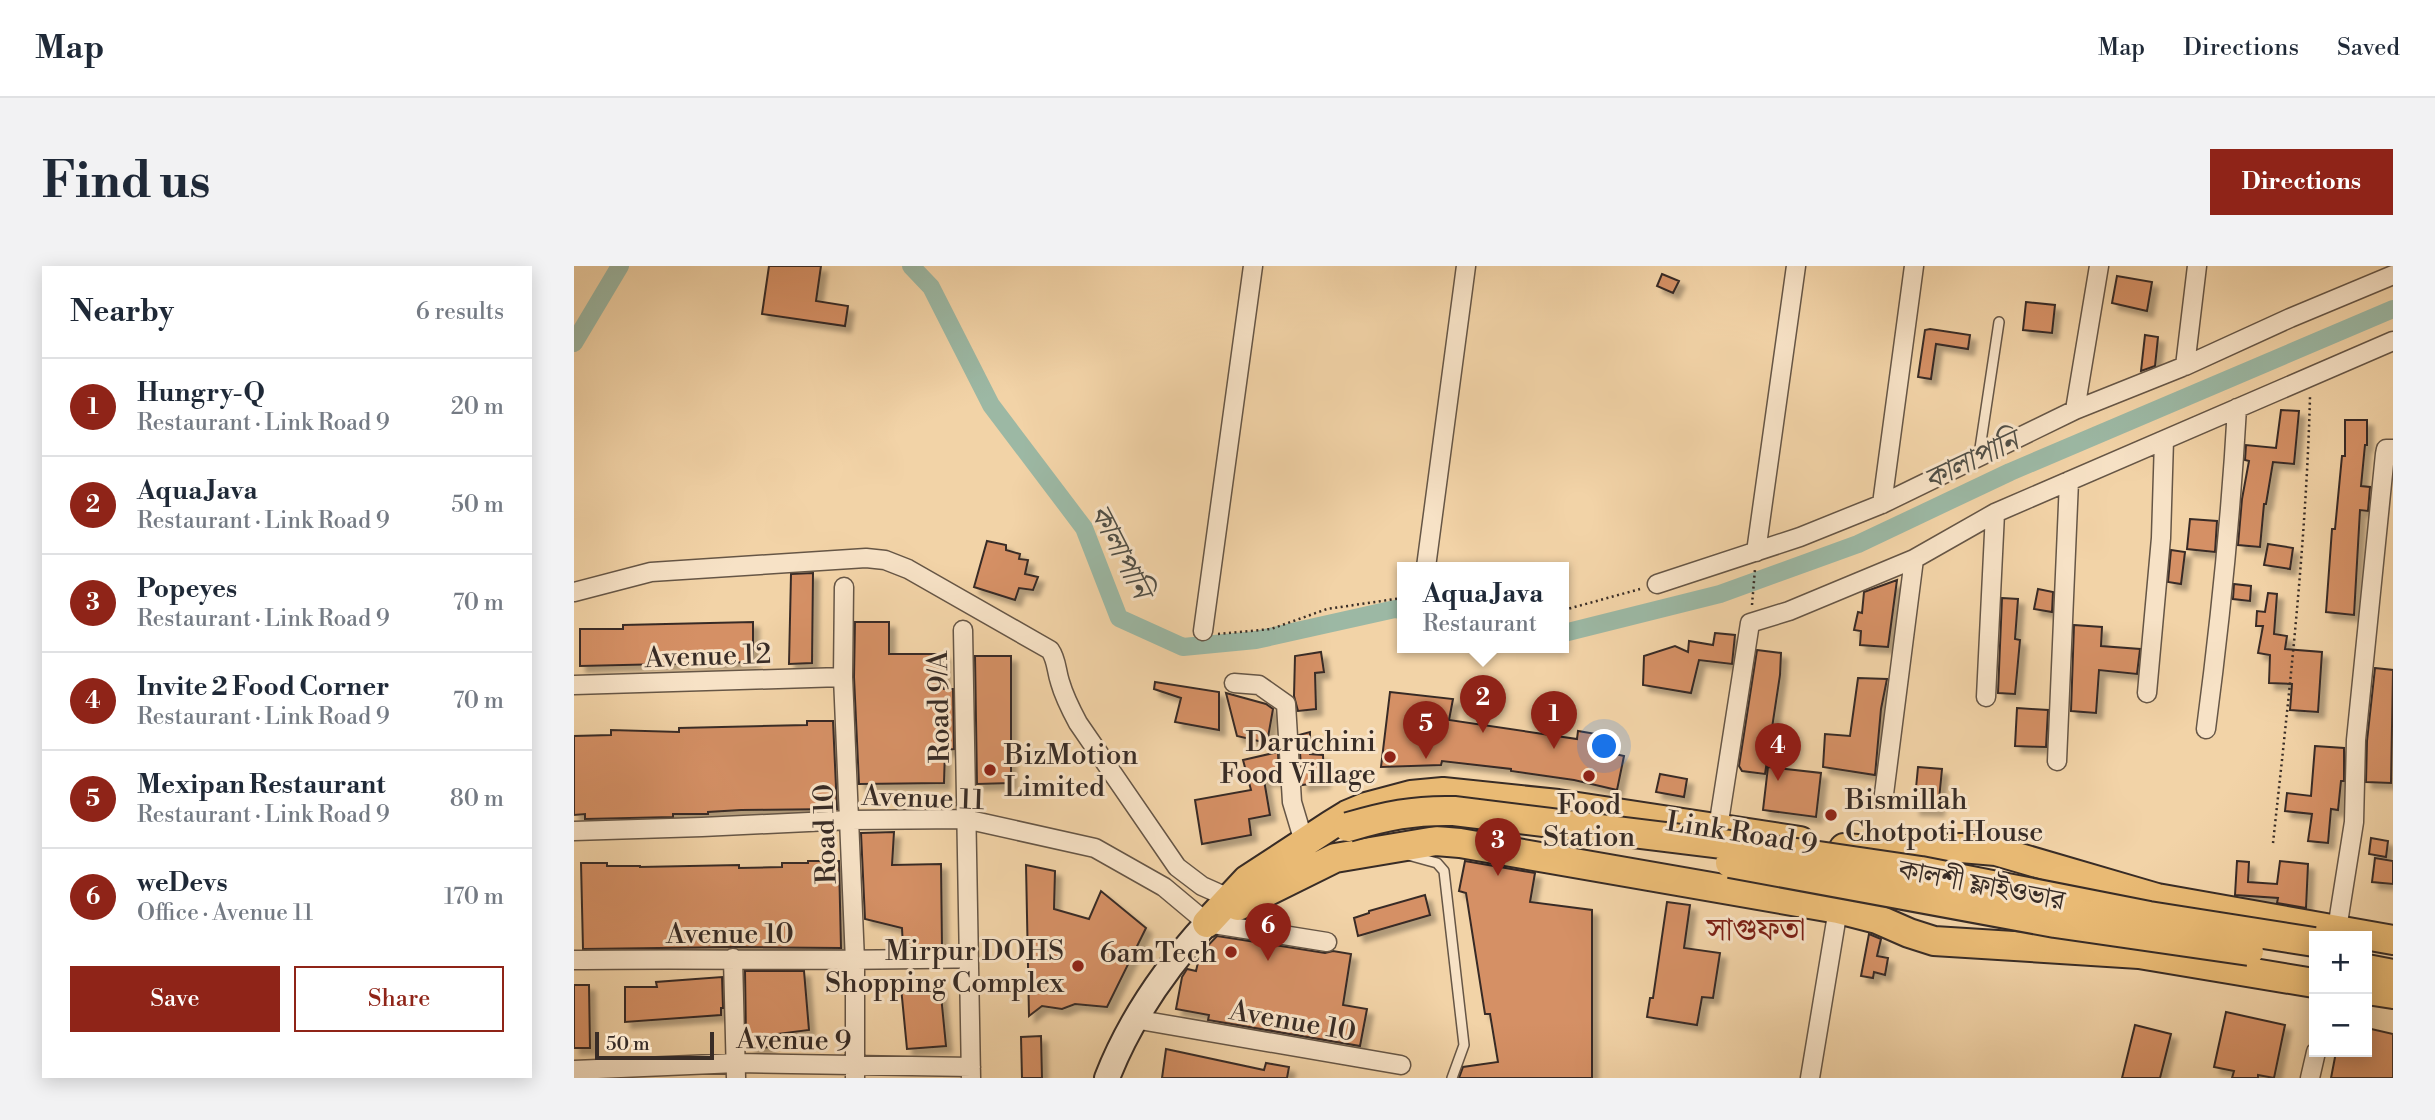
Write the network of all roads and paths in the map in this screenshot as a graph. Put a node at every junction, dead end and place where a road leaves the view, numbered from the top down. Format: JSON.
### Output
{"nodes":[{"id":1,"x":1253,"y":266,"type":"edge"},
{"id":2,"x":1466,"y":266,"type":"edge"},
{"id":3,"x":1796,"y":266,"type":"edge"},
{"id":4,"x":1914,"y":266,"type":"edge"},
{"id":5,"x":2099,"y":266,"type":"edge"},
{"id":6,"x":2197,"y":266,"type":"edge"},
{"id":7,"x":2376,"y":274,"type":"edge"},
{"id":8,"x":2393,"y":275,"type":"edge"},
{"id":9,"x":1999,"y":322,"type":"dead end"},
{"id":10,"x":2393,"y":341,"type":"edge"},
{"id":11,"x":2185,"y":366,"type":"junction"},
{"id":12,"x":2310,"y":376,"type":"junction"},
{"id":13,"x":2237,"y":408,"type":"junction"},
{"id":14,"x":2075,"y":410,"type":"junction"},
{"id":15,"x":2164,"y":440,"type":"junction"},
{"id":16,"x":2393,"y":449,"type":"edge"},
{"id":17,"x":1979,"y":457,"type":"junction"},
{"id":18,"x":2069,"y":481,"type":"junction"},
{"id":19,"x":1882,"y":504,"type":"junction"},
{"id":20,"x":1995,"y":513,"type":"junction"},
{"id":21,"x":1756,"y":559,"type":"junction"},
{"id":22,"x":1914,"y":559,"type":"junction"},
{"id":23,"x":1427,"y":562,"type":"edge"},
{"id":24,"x":1657,"y":584,"type":"joint"},
{"id":25,"x":844,"y":587,"type":"dead end"},
{"id":26,"x":574,"y":592,"type":"edge"},
{"id":27,"x":1397,"y":599,"type":"edge"},
{"id":28,"x":1752,"y":606,"type":"dead end"},
{"id":29,"x":1569,"y":608,"type":"edge"},
{"id":30,"x":964,"y":630,"type":"dead end"},
{"id":31,"x":1203,"y":631,"type":"joint"},
{"id":32,"x":843,"y":677,"type":"junction"},
{"id":33,"x":1234,"y":683,"type":"dead end"},
{"id":34,"x":574,"y":685,"type":"edge"},
{"id":35,"x":2147,"y":693,"type":"dead end"},
{"id":36,"x":1986,"y":697,"type":"dead end"},
{"id":37,"x":2206,"y":729,"type":"dead end"},
{"id":38,"x":2057,"y":761,"type":"dead end"},
{"id":39,"x":1884,"y":794,"type":"dead end"},
{"id":40,"x":965,"y":819,"type":"junction"},
{"id":41,"x":850,"y":820,"type":"junction"},
{"id":42,"x":1718,"y":828,"type":"junction"},
{"id":43,"x":574,"y":831,"type":"edge"},
{"id":44,"x":1365,"y":836,"type":"junction"},
{"id":45,"x":1310,"y":838,"type":"junction"},
{"id":46,"x":2273,"y":843,"type":"dead end"},
{"id":47,"x":1961,"y":848,"type":"junction"},
{"id":48,"x":1229,"y":898,"type":"junction"},
{"id":49,"x":1838,"y":909,"type":"junction"},
{"id":50,"x":1207,"y":923,"type":"junction"},
{"id":51,"x":2326,"y":931,"type":"edge"},
{"id":52,"x":2309,"y":932,"type":"edge"},
{"id":53,"x":2309,"y":934,"type":"edge"},
{"id":54,"x":2372,"y":939,"type":"edge"},
{"id":55,"x":2393,"y":940,"type":"edge"},
{"id":56,"x":1327,"y":942,"type":"dead end"},
{"id":57,"x":1956,"y":944,"type":"junction"},
{"id":58,"x":2372,"y":952,"type":"edge"},
{"id":59,"x":2393,"y":956,"type":"edge"},
{"id":60,"x":733,"y":958,"type":"junction"},
{"id":61,"x":969,"y":958,"type":"junction"},
{"id":62,"x":574,"y":960,"type":"edge"},
{"id":63,"x":2309,"y":960,"type":"edge"},
{"id":64,"x":855,"y":961,"type":"junction"},
{"id":65,"x":2372,"y":970,"type":"edge"},
{"id":66,"x":2393,"y":974,"type":"edge"},
{"id":67,"x":2309,"y":982,"type":"edge"},
{"id":68,"x":2372,"y":991,"type":"edge"},
{"id":69,"x":2393,"y":994,"type":"edge"},
{"id":70,"x":1134,"y":1019,"type":"junction"},
{"id":71,"x":2315,"y":1057,"type":"edge"},
{"id":72,"x":1401,"y":1065,"type":"dead end"},
{"id":73,"x":574,"y":1070,"type":"edge"},
{"id":74,"x":737,"y":1071,"type":"edge"},
{"id":75,"x":854,"y":1072,"type":"edge"},
{"id":76,"x":971,"y":1073,"type":"edge"},
{"id":77,"x":1107,"y":1078,"type":"edge"},
{"id":78,"x":1452,"y":1078,"type":"edge"},
{"id":79,"x":1810,"y":1078,"type":"edge"},
{"id":80,"x":2310,"y":1078,"type":"edge"}],
"edges":[{"from":1,"to":31,"type":"street"},
{"from":2,"to":23,"type":"street"},
{"from":3,"to":21,"type":"street"},
{"from":4,"to":19,"type":"street"},
{"from":5,"to":14,"type":"street"},
{"from":6,"to":11,"type":"street"},
{"from":7,"to":8,"type":"street"},
{"from":7,"to":11,"type":"street"},
{"from":9,"to":17,"type":"lane"},
{"from":10,"to":12,"type":"street"},
{"from":11,"to":14,"type":"street"},
{"from":12,"to":13,"type":"street"},
{"from":12,"to":46,"type":"path"},
{"from":13,"to":15,"type":"street"},
{"from":13,"to":37,"type":"street"},
{"from":14,"to":17,"type":"street"},
{"from":15,"to":18,"type":"street"},
{"from":15,"to":35,"type":"street"},
{"from":16,"to":51,"type":"street"},
{"from":17,"to":19,"type":"street"},
{"from":18,"to":20,"type":"street"},
{"from":18,"to":38,"type":"street"},
{"from":19,"to":21,"type":"street"},
{"from":20,"to":22,"type":"street"},
{"from":20,"to":36,"type":"street"},
{"from":21,"to":24,"type":"street"},
{"from":21,"to":28,"type":"path"},
{"from":22,"to":39,"type":"street"},
{"from":22,"to":42,"type":"street"},
{"from":24,"to":29,"type":"path"},
{"from":25,"to":32,"type":"street","name":"Road 10"},
{"from":26,"to":48,"type":"street"},
{"from":27,"to":31,"type":"path"},
{"from":30,"to":40,"type":"street","name":"Road 9/A"},
{"from":32,"to":34,"type":"street","name":"Avenue 12"},
{"from":32,"to":41,"type":"street","name":"Road 10"},
{"from":33,"to":45,"type":"street"},
{"from":40,"to":41,"type":"street","name":"Avenue 11"},
{"from":40,"to":50,"type":"street","name":"Avenue 11"},
{"from":40,"to":61,"type":"street","name":"Road 9/A"},
{"from":41,"to":43,"type":"street","name":"Avenue 11"},
{"from":41,"to":64,"type":"street","name":"Road 10"},
{"from":42,"to":45,"type":"main road","name":"Link Road 9"},
{"from":42,"to":47,"type":"main road","name":"Link Road 9"},
{"from":44,"to":45,"type":"main road","name":"কালশী ফ্লাইওভার"},
{"from":44,"to":49,"type":"main road","name":"Link Road 9"},
{"from":44,"to":50,"type":"main road","name":"Link Road 9"},
{"from":44,"to":53,"type":"main road","name":"কালশী ফ্লাইওভার","bridge":true},
{"from":44,"to":63,"type":"main road","bridge":true},
{"from":44,"to":78,"type":"lane"},
{"from":45,"to":48,"type":"main road","name":"Link Road 9"},
{"from":47,"to":52,"type":"main road","name":"Link Road 9"},
{"from":47,"to":57,"type":"main road"},
{"from":48,"to":50,"type":"main road","name":"Link Road 9"},
{"from":49,"to":57,"type":"main road","name":"Link Road 9"},
{"from":49,"to":79,"type":"street"},
{"from":50,"to":56,"type":"street"},
{"from":50,"to":70,"type":"main road","name":"Link Road 9"},
{"from":54,"to":55,"type":"main road","name":"Link Road 9"},
{"from":57,"to":67,"type":"main road","name":"Link Road 9"},
{"from":58,"to":59,"type":"main road"},
{"from":60,"to":62,"type":"street","name":"Avenue 10"},
{"from":60,"to":64,"type":"street","name":"Avenue 10"},
{"from":60,"to":74,"type":"street"},
{"from":61,"to":64,"type":"street","name":"Avenue 10"},
{"from":61,"to":76,"type":"street","name":"Road 9/A"},
{"from":64,"to":75,"type":"street","name":"Road 10"},
{"from":65,"to":66,"type":"main road"},
{"from":68,"to":69,"type":"main road"},
{"from":70,"to":72,"type":"street","name":"Avenue 10"},
{"from":70,"to":77,"type":"main road","name":"Link Road 9"},
{"from":71,"to":80,"type":"street"},
{"from":73,"to":74,"type":"street","name":"Avenue 9"},
{"from":74,"to":75,"type":"street","name":"Avenue 9"},
{"from":75,"to":76,"type":"street","name":"Avenue 9"}]}
